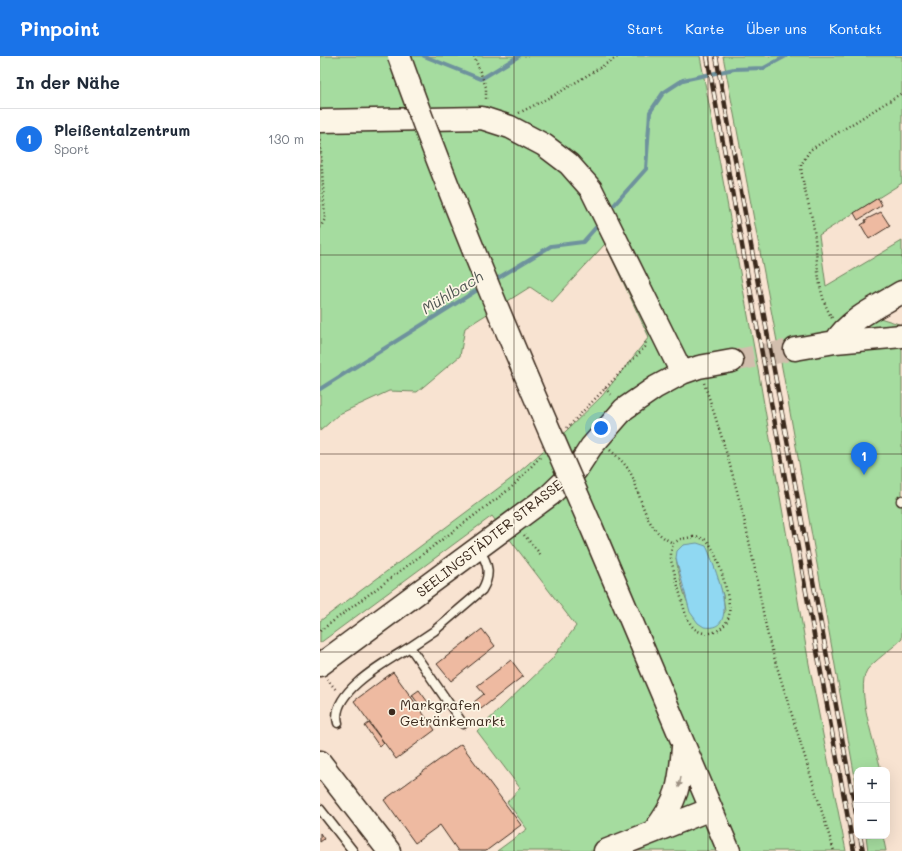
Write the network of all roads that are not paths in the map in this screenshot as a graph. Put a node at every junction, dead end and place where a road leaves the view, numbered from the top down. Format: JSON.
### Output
{"nodes":[{"id":1,"x":399,"y":56,"type":"edge"},
{"id":2,"x":320,"y":121,"type":"edge"},
{"id":3,"x":902,"y":292,"type":"edge"},
{"id":4,"x":902,"y":336,"type":"edge"},
{"id":5,"x":838,"y":337,"type":"junction"},
{"id":6,"x":795,"y":349,"type":"tunnel mouth"},
{"id":7,"x":732,"y":361,"type":"tunnel mouth"},
{"id":8,"x":690,"y":370,"type":"junction"},
{"id":9,"x":478,"y":549,"type":"junction"},
{"id":10,"x":410,"y":647,"type":"junction"},
{"id":11,"x":322,"y":670,"type":"edge"},
{"id":12,"x":338,"y":723,"type":"dead end"},
{"id":13,"x":463,"y":724,"type":"dead end"},
{"id":14,"x":683,"y":744,"type":"junction"},
{"id":15,"x":320,"y":762,"type":"edge"},
{"id":16,"x":320,"y":809,"type":"edge"},
{"id":17,"x":712,"y":809,"type":"junction"},
{"id":18,"x":654,"y":831,"type":"junction"},
{"id":19,"x":352,"y":851,"type":"edge"},
{"id":20,"x":389,"y":851,"type":"edge"},
{"id":21,"x":605,"y":851,"type":"edge"},
{"id":22,"x":729,"y":851,"type":"edge"}],
"edges":[{"from":1,"to":14,"type":"main road","bridge":true},
{"from":2,"to":8,"type":"main road"},
{"from":3,"to":5,"type":"main road"},
{"from":4,"to":5,"type":"main road"},
{"from":5,"to":6,"type":"main road"},
{"from":7,"to":8,"type":"main road","name":"SEELINGSTÄDTER STRASSE"},
{"from":8,"to":9,"type":"main road","name":"SEELINGSTÄDTER STRASSE"},
{"from":9,"to":10,"type":"lane"},
{"from":9,"to":11,"type":"main road","name":"SEELINGSTÄDTER STRASSE"},
{"from":10,"to":12,"type":"lane"},
{"from":10,"to":13,"type":"lane"},
{"from":14,"to":17,"type":"main road"},
{"from":14,"to":18,"type":"main road","one_way":true},
{"from":15,"to":20,"type":"main road"},
{"from":16,"to":19,"type":"lane"},
{"from":17,"to":18,"type":"main road"},
{"from":17,"to":22,"type":"main road"},
{"from":18,"to":21,"type":"main road"}]}
